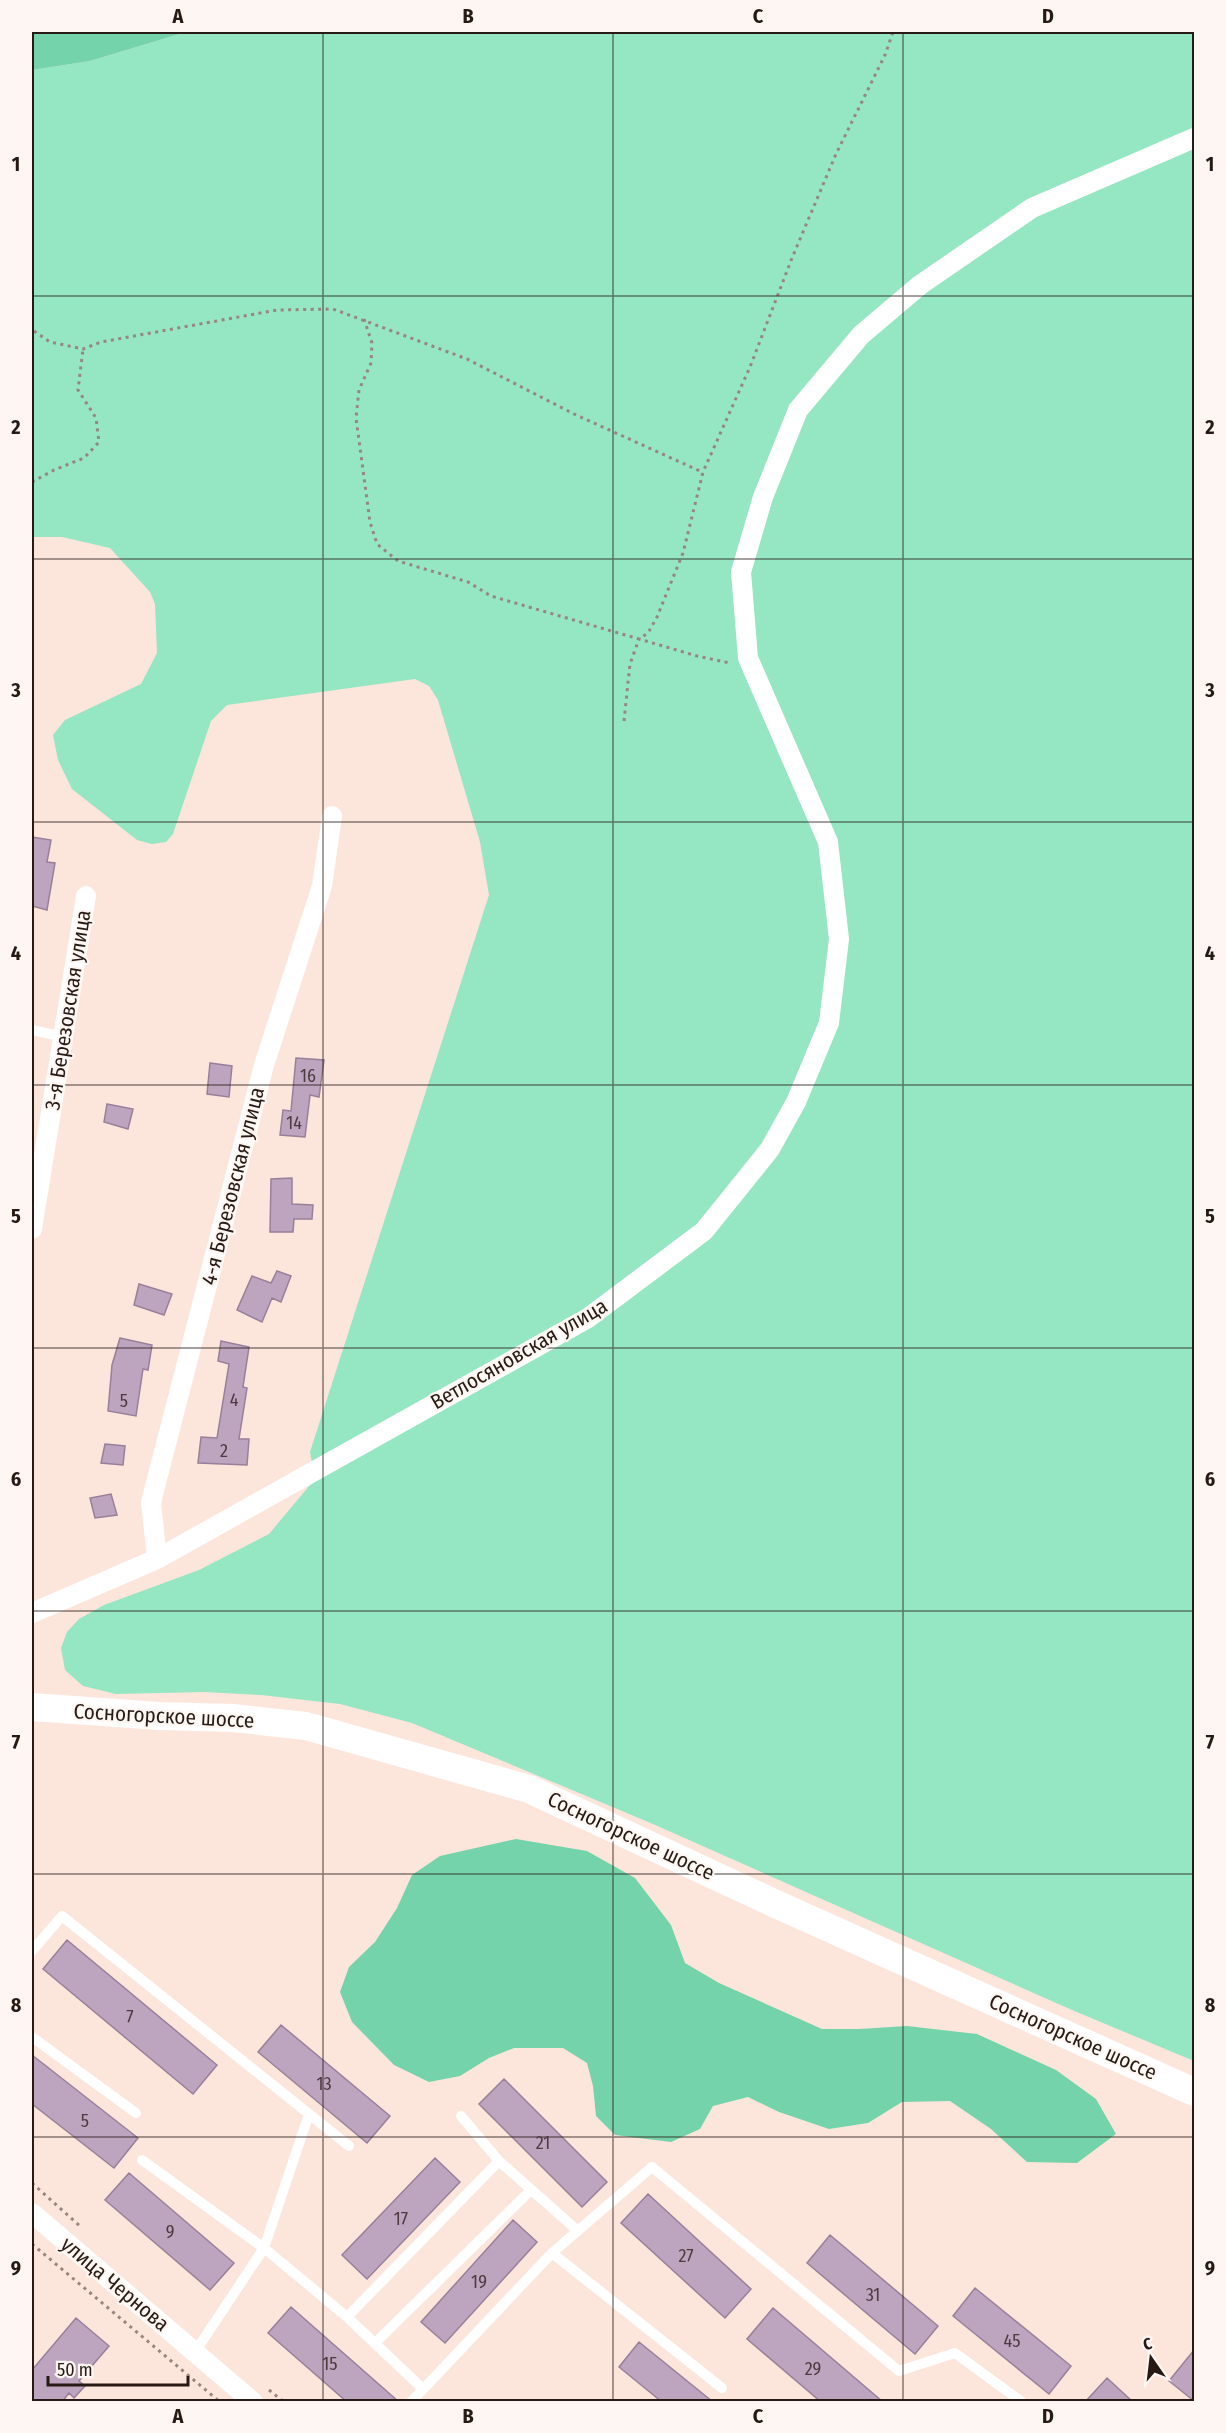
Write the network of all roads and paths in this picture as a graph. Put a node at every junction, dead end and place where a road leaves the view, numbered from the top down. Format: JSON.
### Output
{"nodes":[{"id":1,"x":893,"y":32,"type":"edge"},
{"id":2,"x":1194,"y":138,"type":"edge"},
{"id":3,"x":364,"y":320,"type":"junction"},
{"id":4,"x":34,"y":331,"type":"dead end"},
{"id":5,"x":83,"y":349,"type":"junction"},
{"id":6,"x":703,"y":472,"type":"junction"},
{"id":7,"x":32,"y":482,"type":"edge"},
{"id":8,"x":639,"y":639,"type":"junction"},
{"id":9,"x":751,"y":666,"type":"junction"},
{"id":10,"x":624,"y":721,"type":"dead end"},
{"id":11,"x":332,"y":816,"type":"dead end"},
{"id":12,"x":87,"y":896,"type":"dead end"},
{"id":13,"x":32,"y":1030,"type":"edge"},
{"id":14,"x":64,"y":1037,"type":"junction"},
{"id":15,"x":32,"y":1229,"type":"edge"},
{"id":16,"x":157,"y":1560,"type":"junction"},
{"id":17,"x":32,"y":1613,"type":"edge"},
{"id":18,"x":32,"y":1707,"type":"edge"},
{"id":19,"x":32,"y":1951,"type":"edge"},
{"id":20,"x":32,"y":2037,"type":"edge"},
{"id":21,"x":1194,"y":2092,"type":"edge"},
{"id":22,"x":136,"y":2113,"type":"dead end"},
{"id":23,"x":309,"y":2114,"type":"junction"},
{"id":24,"x":461,"y":2116,"type":"dead end"},
{"id":25,"x":349,"y":2146,"type":"dead end"},
{"id":26,"x":142,"y":2160,"type":"dead end"},
{"id":27,"x":499,"y":2162,"type":"junction"},
{"id":28,"x":531,"y":2190,"type":"junction"},
{"id":29,"x":32,"y":2213,"type":"edge"},
{"id":30,"x":578,"y":2231,"type":"junction"},
{"id":31,"x":32,"y":2244,"type":"edge"},
{"id":32,"x":264,"y":2248,"type":"junction"},
{"id":33,"x":552,"y":2253,"type":"junction"},
{"id":34,"x":347,"y":2317,"type":"junction"},
{"id":35,"x":375,"y":2343,"type":"junction"},
{"id":36,"x":195,"y":2352,"type":"junction"},
{"id":37,"x":422,"y":2388,"type":"junction"},
{"id":38,"x":722,"y":2388,"type":"dead end"},
{"id":39,"x":220,"y":2402,"type":"edge"},
{"id":40,"x":254,"y":2402,"type":"edge"},
{"id":41,"x":411,"y":2402,"type":"edge"},
{"id":42,"x":1022,"y":2402,"type":"edge"}],
"edges":[{"from":1,"to":6,"type":"path"},
{"from":2,"to":9,"type":"street","name":"Ветлосяновская улица"},
{"from":3,"to":5,"type":"path"},
{"from":3,"to":6,"type":"path"},
{"from":3,"to":8,"type":"path"},
{"from":4,"to":5,"type":"path"},
{"from":5,"to":7,"type":"path"},
{"from":6,"to":8,"type":"path"},
{"from":8,"to":9,"type":"path"},
{"from":8,"to":10,"type":"path"},
{"from":9,"to":16,"type":"street","name":"Ветлосяновская улица"},
{"from":11,"to":16,"type":"street","name":"4-я Березовская улица"},
{"from":12,"to":14,"type":"street","name":"3-я Березовская улица"},
{"from":13,"to":14,"type":"lane"},
{"from":14,"to":15,"type":"street","name":"3-я Березовская улица"},
{"from":16,"to":17,"type":"street","name":"Ветлосяновская улица"},
{"from":18,"to":21,"type":"main road","name":"Сосногорское шоссе"},
{"from":19,"to":23,"type":"lane"},
{"from":20,"to":22,"type":"lane"},
{"from":23,"to":25,"type":"lane"},
{"from":23,"to":32,"type":"lane"},
{"from":24,"to":27,"type":"lane"},
{"from":26,"to":32,"type":"lane"},
{"from":27,"to":28,"type":"lane"},
{"from":27,"to":34,"type":"lane"},
{"from":28,"to":30,"type":"lane"},
{"from":28,"to":35,"type":"lane"},
{"from":29,"to":36,"type":"street","name":"улица Чернова"},
{"from":30,"to":33,"type":"lane"},
{"from":30,"to":42,"type":"lane"},
{"from":31,"to":39,"type":"path"},
{"from":32,"to":34,"type":"lane"},
{"from":32,"to":36,"type":"lane"},
{"from":33,"to":37,"type":"lane"},
{"from":33,"to":38,"type":"lane"},
{"from":34,"to":35,"type":"lane"},
{"from":35,"to":37,"type":"lane"},
{"from":36,"to":40,"type":"street","name":"улица Чернова"},
{"from":37,"to":41,"type":"lane"}]}
